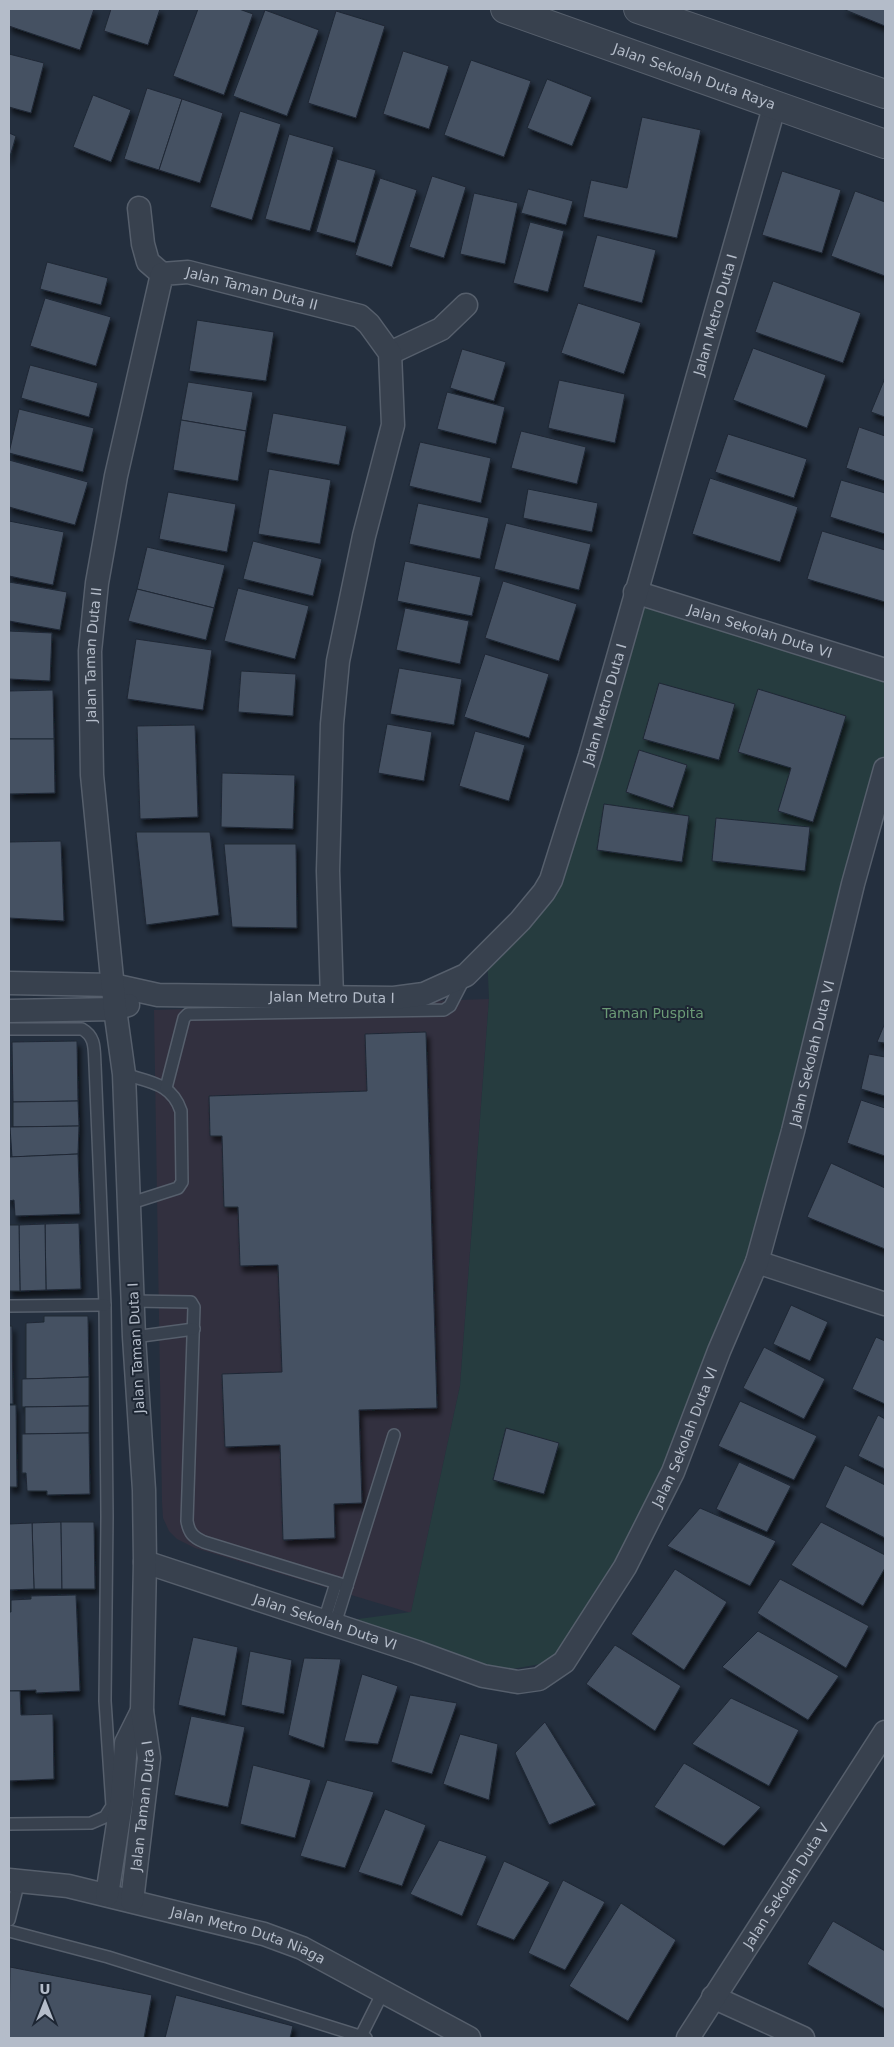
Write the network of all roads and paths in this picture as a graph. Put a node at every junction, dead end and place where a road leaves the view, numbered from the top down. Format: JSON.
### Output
{"nodes":[{"id":1,"x":505,"y":9,"type":"edge"},
{"id":2,"x":638,"y":9,"type":"edge"},
{"id":3,"x":885,"y":94,"type":"edge"},
{"id":4,"x":775,"y":104,"type":"junction"},
{"id":5,"x":885,"y":144,"type":"edge"},
{"id":6,"x":139,"y":208,"type":"dead end"},
{"id":7,"x":162,"y":274,"type":"junction"},
{"id":8,"x":466,"y":305,"type":"dead end"},
{"id":9,"x":390,"y":353,"type":"junction"},
{"id":10,"x":635,"y":592,"type":"junction"},
{"id":11,"x":885,"y":670,"type":"edge"},
{"id":12,"x":885,"y":769,"type":"edge"},
{"id":13,"x":466,"y":975,"type":"junction"},
{"id":14,"x":9,"y":983,"type":"edge"},
{"id":15,"x":113,"y":985,"type":"junction"},
{"id":16,"x":158,"y":996,"type":"junction"},
{"id":17,"x":332,"y":998,"type":"junction"},
{"id":18,"x":115,"y":1009,"type":"junction"},
{"id":19,"x":9,"y":1011,"type":"edge"},
{"id":20,"x":9,"y":1029,"type":"edge"},
{"id":21,"x":124,"y":1074,"type":"junction"},
{"id":22,"x":166,"y":1088,"type":"junction"},
{"id":23,"x":128,"y":1204,"type":"junction"},
{"id":24,"x":757,"y":1262,"type":"junction"},
{"id":25,"x":134,"y":1301,"type":"junction"},
{"id":26,"x":885,"y":1304,"type":"edge"},
{"id":27,"x":105,"y":1305,"type":"junction"},
{"id":28,"x":9,"y":1306,"type":"edge"},
{"id":29,"x":194,"y":1329,"type":"junction"},
{"id":30,"x":134,"y":1337,"type":"junction"},
{"id":31,"x":394,"y":1434,"type":"dead end"},
{"id":32,"x":145,"y":1562,"type":"junction"},
{"id":33,"x":342,"y":1584,"type":"junction"},
{"id":34,"x":329,"y":1622,"type":"junction"},
{"id":35,"x":142,"y":1711,"type":"junction"},
{"id":36,"x":885,"y":1734,"type":"edge"},
{"id":37,"x":9,"y":1824,"type":"edge"},
{"id":38,"x":14,"y":1881,"type":"edge"},
{"id":39,"x":107,"y":1895,"type":"junction"},
{"id":40,"x":132,"y":1901,"type":"junction"},
{"id":41,"x":9,"y":1920,"type":"edge"},
{"id":42,"x":9,"y":1931,"type":"edge"},
{"id":43,"x":383,"y":1992,"type":"junction"},
{"id":44,"x":713,"y":1997,"type":"junction"},
{"id":45,"x":362,"y":2038,"type":"edge"},
{"id":46,"x":469,"y":2038,"type":"edge"},
{"id":47,"x":688,"y":2038,"type":"edge"},
{"id":48,"x":803,"y":2038,"type":"edge"}],
"edges":[{"from":1,"to":4,"type":"street","name":"Jalan Sekolah Duta Raya"},
{"from":2,"to":3,"type":"street"},
{"from":4,"to":5,"type":"street","name":"Jalan Sekolah Duta Raya"},
{"from":4,"to":10,"type":"street","name":"Jalan Metro Duta I"},
{"from":6,"to":7,"type":"street"},
{"from":7,"to":9,"type":"street","name":"Jalan Taman Duta II"},
{"from":7,"to":15,"type":"street","name":"Jalan Taman Duta II"},
{"from":8,"to":9,"type":"street"},
{"from":9,"to":17,"type":"street"},
{"from":10,"to":11,"type":"street","name":"Jalan Sekolah Duta VI"},
{"from":10,"to":13,"type":"street","name":"Jalan Metro Duta I"},
{"from":12,"to":24,"type":"street","name":"Jalan Sekolah Duta VI"},
{"from":13,"to":17,"type":"street","name":"Jalan Metro Duta I"},
{"from":13,"to":22,"type":"lane"},
{"from":14,"to":15,"type":"street","name":"Jalan Metro Duta I"},
{"from":15,"to":16,"type":"street","name":"Jalan Metro Duta I"},
{"from":15,"to":18,"type":"street","name":"Jalan Taman Duta I"},
{"from":16,"to":17,"type":"street","name":"Jalan Metro Duta I"},
{"from":16,"to":18,"type":"street","name":"Jalan Metro Duta I"},
{"from":18,"to":19,"type":"street","name":"Jalan Metro Duta I"},
{"from":18,"to":21,"type":"street","name":"Jalan Taman Duta I"},
{"from":20,"to":27,"type":"lane"},
{"from":21,"to":22,"type":"lane"},
{"from":21,"to":23,"type":"street","name":"Jalan Taman Duta I"},
{"from":22,"to":23,"type":"lane"},
{"from":23,"to":25,"type":"street","name":"Jalan Taman Duta I"},
{"from":24,"to":26,"type":"street"},
{"from":24,"to":34,"type":"street","name":"Jalan Sekolah Duta VI"},
{"from":25,"to":29,"type":"lane"},
{"from":25,"to":30,"type":"street","name":"Jalan Taman Duta I"},
{"from":27,"to":28,"type":"lane"},
{"from":27,"to":37,"type":"lane"},
{"from":29,"to":30,"type":"lane"},
{"from":29,"to":33,"type":"lane"},
{"from":30,"to":32,"type":"street","name":"Jalan Taman Duta I"},
{"from":31,"to":33,"type":"lane"},
{"from":32,"to":34,"type":"street","name":"Jalan Sekolah Duta VI"},
{"from":32,"to":35,"type":"street","name":"Jalan Taman Duta I"},
{"from":33,"to":34,"type":"lane"},
{"from":35,"to":39,"type":"street","name":"Jalan Taman Duta I"},
{"from":35,"to":40,"type":"street","name":"Jalan Taman Duta I"},
{"from":36,"to":44,"type":"street","name":"Jalan Sekolah Duta V"},
{"from":38,"to":39,"type":"street","name":"Jalan Metro Duta Niaga"},
{"from":38,"to":41,"type":"lane"},
{"from":39,"to":40,"type":"street","name":"Jalan Metro Duta Niaga"},
{"from":40,"to":43,"type":"street","name":"Jalan Metro Duta Niaga"},
{"from":42,"to":45,"type":"lane"},
{"from":43,"to":45,"type":"lane"},
{"from":43,"to":46,"type":"street","name":"Jalan Metro Duta Niaga"},
{"from":44,"to":47,"type":"street","name":"Jalan Sekolah Duta V"},
{"from":44,"to":48,"type":"street"}]}
